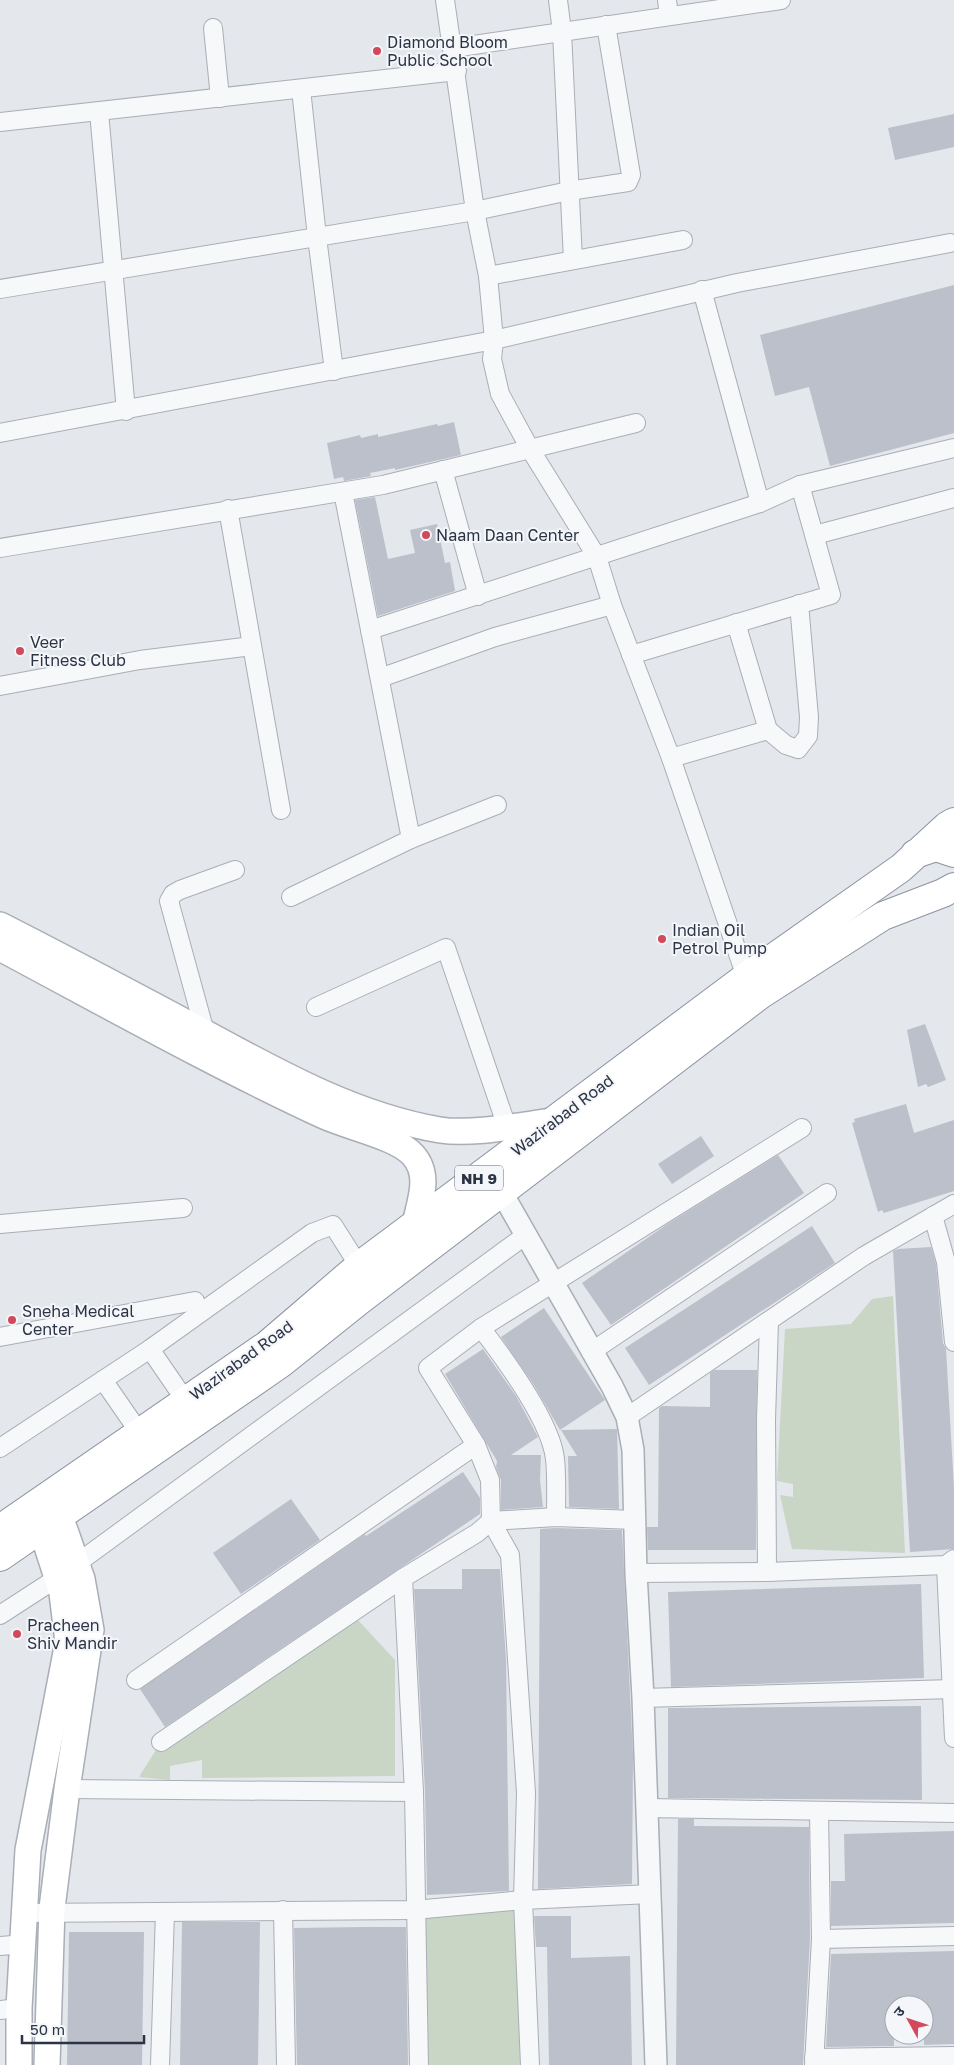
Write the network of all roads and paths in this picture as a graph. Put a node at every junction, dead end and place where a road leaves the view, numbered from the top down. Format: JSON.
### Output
{"nodes":[{"id":1,"x":446,"y":0,"type":"edge"},
{"id":2,"x":558,"y":0,"type":"edge"},
{"id":3,"x":775,"y":0,"type":"edge"},
{"id":4,"x":668,"y":8,"type":"edge"},
{"id":5,"x":606,"y":26,"type":"junction"},
{"id":6,"x":213,"y":28,"type":"dead end"},
{"id":7,"x":562,"y":32,"type":"junction"},
{"id":8,"x":453,"y":48,"type":"junction"},
{"id":9,"x":457,"y":71,"type":"junction"},
{"id":10,"x":301,"y":89,"type":"junction"},
{"id":11,"x":220,"y":98,"type":"junction"},
{"id":12,"x":99,"y":112,"type":"junction"},
{"id":13,"x":0,"y":122,"type":"edge"},
{"id":14,"x":569,"y":191,"type":"junction"},
{"id":15,"x":475,"y":211,"type":"junction"},
{"id":16,"x":316,"y":237,"type":"junction"},
{"id":17,"x":683,"y":240,"type":"dead end"},
{"id":18,"x":950,"y":243,"type":"dead end"},
{"id":19,"x":573,"y":260,"type":"junction"},
{"id":20,"x":114,"y":270,"type":"junction"},
{"id":21,"x":488,"y":276,"type":"junction"},
{"id":22,"x":0,"y":289,"type":"edge"},
{"id":23,"x":702,"y":290,"type":"junction"},
{"id":24,"x":494,"y":340,"type":"junction"},
{"id":25,"x":334,"y":371,"type":"junction"},
{"id":26,"x":126,"y":411,"type":"junction"},
{"id":27,"x":636,"y":423,"type":"dead end"},
{"id":28,"x":0,"y":433,"type":"edge"},
{"id":29,"x":954,"y":448,"type":"edge"},
{"id":30,"x":530,"y":449,"type":"junction"},
{"id":31,"x":443,"y":470,"type":"junction"},
{"id":32,"x":800,"y":485,"type":"junction"},
{"id":33,"x":343,"y":492,"type":"junction"},
{"id":34,"x":954,"y":498,"type":"edge"},
{"id":35,"x":760,"y":503,"type":"junction"},
{"id":36,"x":228,"y":509,"type":"junction"},
{"id":37,"x":815,"y":535,"type":"junction"},
{"id":38,"x":0,"y":548,"type":"edge"},
{"id":39,"x":597,"y":557,"type":"junction"},
{"id":40,"x":478,"y":596,"type":"junction"},
{"id":41,"x":799,"y":604,"type":"junction"},
{"id":42,"x":612,"y":605,"type":"junction"},
{"id":43,"x":736,"y":623,"type":"junction"},
{"id":44,"x":370,"y":630,"type":"junction"},
{"id":45,"x":252,"y":646,"type":"junction"},
{"id":46,"x":631,"y":655,"type":"junction"},
{"id":47,"x":380,"y":678,"type":"junction"},
{"id":48,"x":0,"y":686,"type":"edge"},
{"id":49,"x":768,"y":730,"type":"junction"},
{"id":50,"x":670,"y":758,"type":"junction"},
{"id":51,"x":497,"y":805,"type":"dead end"},
{"id":52,"x":281,"y":810,"type":"dead end"},
{"id":53,"x":954,"y":822,"type":"edge"},
{"id":54,"x":411,"y":839,"type":"junction"},
{"id":55,"x":954,"y":853,"type":"edge"},
{"id":56,"x":915,"y":854,"type":"junction"},
{"id":57,"x":954,"y":864,"type":"edge"},
{"id":58,"x":235,"y":870,"type":"dead end"},
{"id":59,"x":954,"y":886,"type":"edge"},
{"id":60,"x":291,"y":896,"type":"dead end"},
{"id":61,"x":918,"y":901,"type":"junction"},
{"id":62,"x":0,"y":925,"type":"edge"},
{"id":63,"x":0,"y":948,"type":"edge"},
{"id":64,"x":746,"y":977,"type":"junction"},
{"id":65,"x":316,"y":1007,"type":"dead end"},
{"id":66,"x":205,"y":1032,"type":"junction"},
{"id":67,"x":553,"y":1121,"type":"junction"},
{"id":68,"x":506,"y":1127,"type":"junction"},
{"id":69,"x":802,"y":1128,"type":"dead end"},
{"id":70,"x":502,"y":1193,"type":"junction"},
{"id":71,"x":827,"y":1193,"type":"dead end"},
{"id":72,"x":954,"y":1204,"type":"edge"},
{"id":73,"x":183,"y":1208,"type":"dead end"},
{"id":74,"x":933,"y":1216,"type":"junction"},
{"id":75,"x":0,"y":1224,"type":"edge"},
{"id":76,"x":415,"y":1224,"type":"junction"},
{"id":77,"x":526,"y":1235,"type":"junction"},
{"id":78,"x":359,"y":1266,"type":"junction"},
{"id":79,"x":552,"y":1283,"type":"junction"},
{"id":80,"x":195,"y":1301,"type":"dead end"},
{"id":81,"x":769,"y":1321,"type":"junction"},
{"id":82,"x":481,"y":1328,"type":"junction"},
{"id":83,"x":0,"y":1337,"type":"edge"},
{"id":84,"x":954,"y":1342,"type":"edge"},
{"id":85,"x":150,"y":1349,"type":"junction"},
{"id":86,"x":591,"y":1352,"type":"junction"},
{"id":87,"x":103,"y":1380,"type":"junction"},
{"id":88,"x":185,"y":1400,"type":"junction"},
{"id":89,"x":627,"y":1417,"type":"junction"},
{"id":90,"x":139,"y":1432,"type":"junction"},
{"id":91,"x":476,"y":1445,"type":"junction"},
{"id":92,"x":0,"y":1448,"type":"edge"},
{"id":93,"x":556,"y":1517,"type":"junction"},
{"id":94,"x":635,"y":1520,"type":"junction"},
{"id":95,"x":491,"y":1521,"type":"junction"},
{"id":96,"x":51,"y":1522,"type":"junction"},
{"id":97,"x":0,"y":1529,"type":"edge"},
{"id":98,"x":0,"y":1557,"type":"edge"},
{"id":99,"x":76,"y":1562,"type":"junction"},
{"id":100,"x":950,"y":1562,"type":"edge"},
{"id":101,"x":767,"y":1572,"type":"junction"},
{"id":102,"x":636,"y":1574,"type":"junction"},
{"id":103,"x":57,"y":1578,"type":"junction"},
{"id":104,"x":403,"y":1578,"type":"junction"},
{"id":105,"x":0,"y":1615,"type":"edge"},
{"id":106,"x":136,"y":1680,"type":"dead end"},
{"id":107,"x":953,"y":1689,"type":"edge"},
{"id":108,"x":643,"y":1698,"type":"junction"},
{"id":109,"x":954,"y":1738,"type":"edge"},
{"id":110,"x":161,"y":1742,"type":"dead end"},
{"id":111,"x":67,"y":1789,"type":"junction"},
{"id":112,"x":414,"y":1792,"type":"junction"},
{"id":113,"x":647,"y":1808,"type":"junction"},
{"id":114,"x":819,"y":1811,"type":"junction"},
{"id":115,"x":954,"y":1813,"type":"edge"},
{"id":116,"x":650,"y":1894,"type":"junction"},
{"id":117,"x":523,"y":1900,"type":"junction"},
{"id":118,"x":283,"y":1910,"type":"junction"},
{"id":119,"x":414,"y":1910,"type":"junction"},
{"id":120,"x":165,"y":1912,"type":"junction"},
{"id":121,"x":26,"y":1913,"type":"junction"},
{"id":122,"x":52,"y":1913,"type":"junction"},
{"id":123,"x":954,"y":1936,"type":"edge"},
{"id":124,"x":821,"y":1939,"type":"junction"},
{"id":125,"x":12,"y":1945,"type":"edge"},
{"id":126,"x":10,"y":2009,"type":"edge"},
{"id":127,"x":954,"y":2056,"type":"edge"},
{"id":128,"x":814,"y":2062,"type":"edge"},
{"id":129,"x":19,"y":2065,"type":"edge"},
{"id":130,"x":47,"y":2065,"type":"edge"},
{"id":131,"x":160,"y":2065,"type":"edge"},
{"id":132,"x":286,"y":2065,"type":"edge"},
{"id":133,"x":419,"y":2065,"type":"edge"},
{"id":134,"x":530,"y":2065,"type":"edge"},
{"id":135,"x":656,"y":2065,"type":"edge"}],
"edges":[{"from":1,"to":8,"type":"street"},
{"from":2,"to":7,"type":"street"},
{"from":3,"to":4,"type":"street"},
{"from":4,"to":5,"type":"street"},
{"from":5,"to":7,"type":"street"},
{"from":5,"to":14,"type":"street"},
{"from":6,"to":11,"type":"street"},
{"from":7,"to":8,"type":"street"},
{"from":7,"to":14,"type":"street"},
{"from":8,"to":9,"type":"street"},
{"from":9,"to":10,"type":"street"},
{"from":9,"to":15,"type":"street"},
{"from":10,"to":11,"type":"street"},
{"from":10,"to":16,"type":"street"},
{"from":11,"to":12,"type":"street"},
{"from":12,"to":13,"type":"street"},
{"from":12,"to":20,"type":"street"},
{"from":14,"to":15,"type":"street"},
{"from":14,"to":19,"type":"street"},
{"from":15,"to":16,"type":"street"},
{"from":15,"to":21,"type":"street"},
{"from":16,"to":20,"type":"street"},
{"from":16,"to":25,"type":"street"},
{"from":17,"to":19,"type":"street"},
{"from":18,"to":23,"type":"street"},
{"from":19,"to":21,"type":"street"},
{"from":20,"to":22,"type":"street"},
{"from":20,"to":26,"type":"street"},
{"from":21,"to":24,"type":"street"},
{"from":23,"to":24,"type":"street"},
{"from":23,"to":35,"type":"street"},
{"from":24,"to":25,"type":"street"},
{"from":24,"to":30,"type":"street"},
{"from":25,"to":26,"type":"street"},
{"from":26,"to":28,"type":"street"},
{"from":27,"to":30,"type":"street"},
{"from":29,"to":32,"type":"street"},
{"from":30,"to":31,"type":"street"},
{"from":30,"to":39,"type":"street"},
{"from":31,"to":33,"type":"street"},
{"from":31,"to":40,"type":"street"},
{"from":32,"to":35,"type":"street"},
{"from":32,"to":37,"type":"street"},
{"from":33,"to":36,"type":"street"},
{"from":33,"to":44,"type":"street"},
{"from":34,"to":37,"type":"street"},
{"from":35,"to":39,"type":"street"},
{"from":36,"to":38,"type":"street"},
{"from":36,"to":45,"type":"street"},
{"from":37,"to":41,"type":"street"},
{"from":39,"to":40,"type":"street"},
{"from":39,"to":42,"type":"street"},
{"from":40,"to":44,"type":"street"},
{"from":41,"to":43,"type":"street"},
{"from":41,"to":49,"type":"street"},
{"from":42,"to":46,"type":"street"},
{"from":42,"to":47,"type":"street"},
{"from":43,"to":46,"type":"street"},
{"from":43,"to":49,"type":"street"},
{"from":44,"to":47,"type":"street"},
{"from":45,"to":48,"type":"street"},
{"from":45,"to":52,"type":"street"},
{"from":46,"to":50,"type":"street"},
{"from":47,"to":54,"type":"street"},
{"from":49,"to":50,"type":"street"},
{"from":50,"to":64,"type":"street"},
{"from":51,"to":54,"type":"street"},
{"from":53,"to":56,"type":"highway","name":"Wazirabad Road","number":"NH 9"},
{"from":54,"to":60,"type":"street"},
{"from":55,"to":56,"type":"highway"},
{"from":56,"to":64,"type":"highway","name":"Wazirabad Road","number":"NH 9"},
{"from":57,"to":61,"type":"highway"},
{"from":58,"to":66,"type":"street"},
{"from":59,"to":61,"type":"highway","name":"Wazirabad Road","number":"NH 9"},
{"from":61,"to":70,"type":"highway","name":"Wazirabad Road","number":"NH 9"},
{"from":62,"to":66,"type":"main road"},
{"from":63,"to":76,"type":"main road"},
{"from":64,"to":67,"type":"highway","name":"Wazirabad Road","number":"NH 9"},
{"from":65,"to":68,"type":"street"},
{"from":66,"to":68,"type":"main road"},
{"from":67,"to":68,"type":"main road"},
{"from":67,"to":76,"type":"highway","name":"Wazirabad Road","number":"NH 9"},
{"from":69,"to":79,"type":"street"},
{"from":70,"to":77,"type":"street"},
{"from":70,"to":96,"type":"highway","name":"Wazirabad Road","number":"NH 9"},
{"from":71,"to":86,"type":"street"},
{"from":72,"to":74,"type":"street"},
{"from":73,"to":75,"type":"street"},
{"from":74,"to":81,"type":"street"},
{"from":74,"to":84,"type":"street"},
{"from":76,"to":78,"type":"highway","name":"Wazirabad Road","number":"NH 9"},
{"from":77,"to":79,"type":"street"},
{"from":77,"to":99,"type":"street"},
{"from":78,"to":85,"type":"street"},
{"from":78,"to":88,"type":"highway","name":"Wazirabad Road","number":"NH 9"},
{"from":79,"to":82,"type":"street"},
{"from":79,"to":86,"type":"street"},
{"from":80,"to":83,"type":"street"},
{"from":81,"to":89,"type":"street"},
{"from":81,"to":101,"type":"street"},
{"from":82,"to":91,"type":"street"},
{"from":82,"to":93,"type":"street"},
{"from":85,"to":87,"type":"street"},
{"from":85,"to":88,"type":"street"},
{"from":86,"to":89,"type":"street"},
{"from":87,"to":90,"type":"street"},
{"from":87,"to":92,"type":"street"},
{"from":88,"to":90,"type":"highway","name":"Wazirabad Road","number":"NH 9"},
{"from":89,"to":94,"type":"street"},
{"from":90,"to":97,"type":"highway","name":"Wazirabad Road","number":"NH 9"},
{"from":91,"to":95,"type":"street"},
{"from":91,"to":106,"type":"street"},
{"from":93,"to":94,"type":"street"},
{"from":93,"to":95,"type":"street"},
{"from":94,"to":102,"type":"street"},
{"from":95,"to":104,"type":"street"},
{"from":95,"to":117,"type":"street"},
{"from":96,"to":98,"type":"highway","name":"Wazirabad Road","number":"NH 9"},
{"from":96,"to":99,"type":"main road"},
{"from":96,"to":103,"type":"main road"},
{"from":99,"to":103,"type":"street"},
{"from":99,"to":111,"type":"main road"},
{"from":100,"to":101,"type":"street"},
{"from":100,"to":107,"type":"street"},
{"from":101,"to":102,"type":"street"},
{"from":102,"to":108,"type":"street"},
{"from":103,"to":105,"type":"street"},
{"from":103,"to":121,"type":"main road"},
{"from":104,"to":110,"type":"street"},
{"from":104,"to":112,"type":"street"},
{"from":107,"to":108,"type":"street"},
{"from":107,"to":109,"type":"street"},
{"from":108,"to":113,"type":"street"},
{"from":111,"to":112,"type":"street"},
{"from":111,"to":122,"type":"main road"},
{"from":112,"to":119,"type":"street"},
{"from":113,"to":114,"type":"street"},
{"from":113,"to":116,"type":"street"},
{"from":114,"to":115,"type":"street"},
{"from":114,"to":124,"type":"street"},
{"from":116,"to":117,"type":"street"},
{"from":116,"to":135,"type":"street"},
{"from":117,"to":119,"type":"street"},
{"from":117,"to":134,"type":"street"},
{"from":118,"to":119,"type":"street"},
{"from":118,"to":120,"type":"street"},
{"from":118,"to":132,"type":"street"},
{"from":119,"to":133,"type":"street"},
{"from":120,"to":122,"type":"street"},
{"from":120,"to":131,"type":"street"},
{"from":121,"to":122,"type":"street"},
{"from":121,"to":125,"type":"main road"},
{"from":122,"to":130,"type":"main road"},
{"from":123,"to":124,"type":"street"},
{"from":124,"to":128,"type":"street"},
{"from":125,"to":126,"type":"main road"},
{"from":126,"to":129,"type":"main road"},
{"from":127,"to":128,"type":"street"}]}
